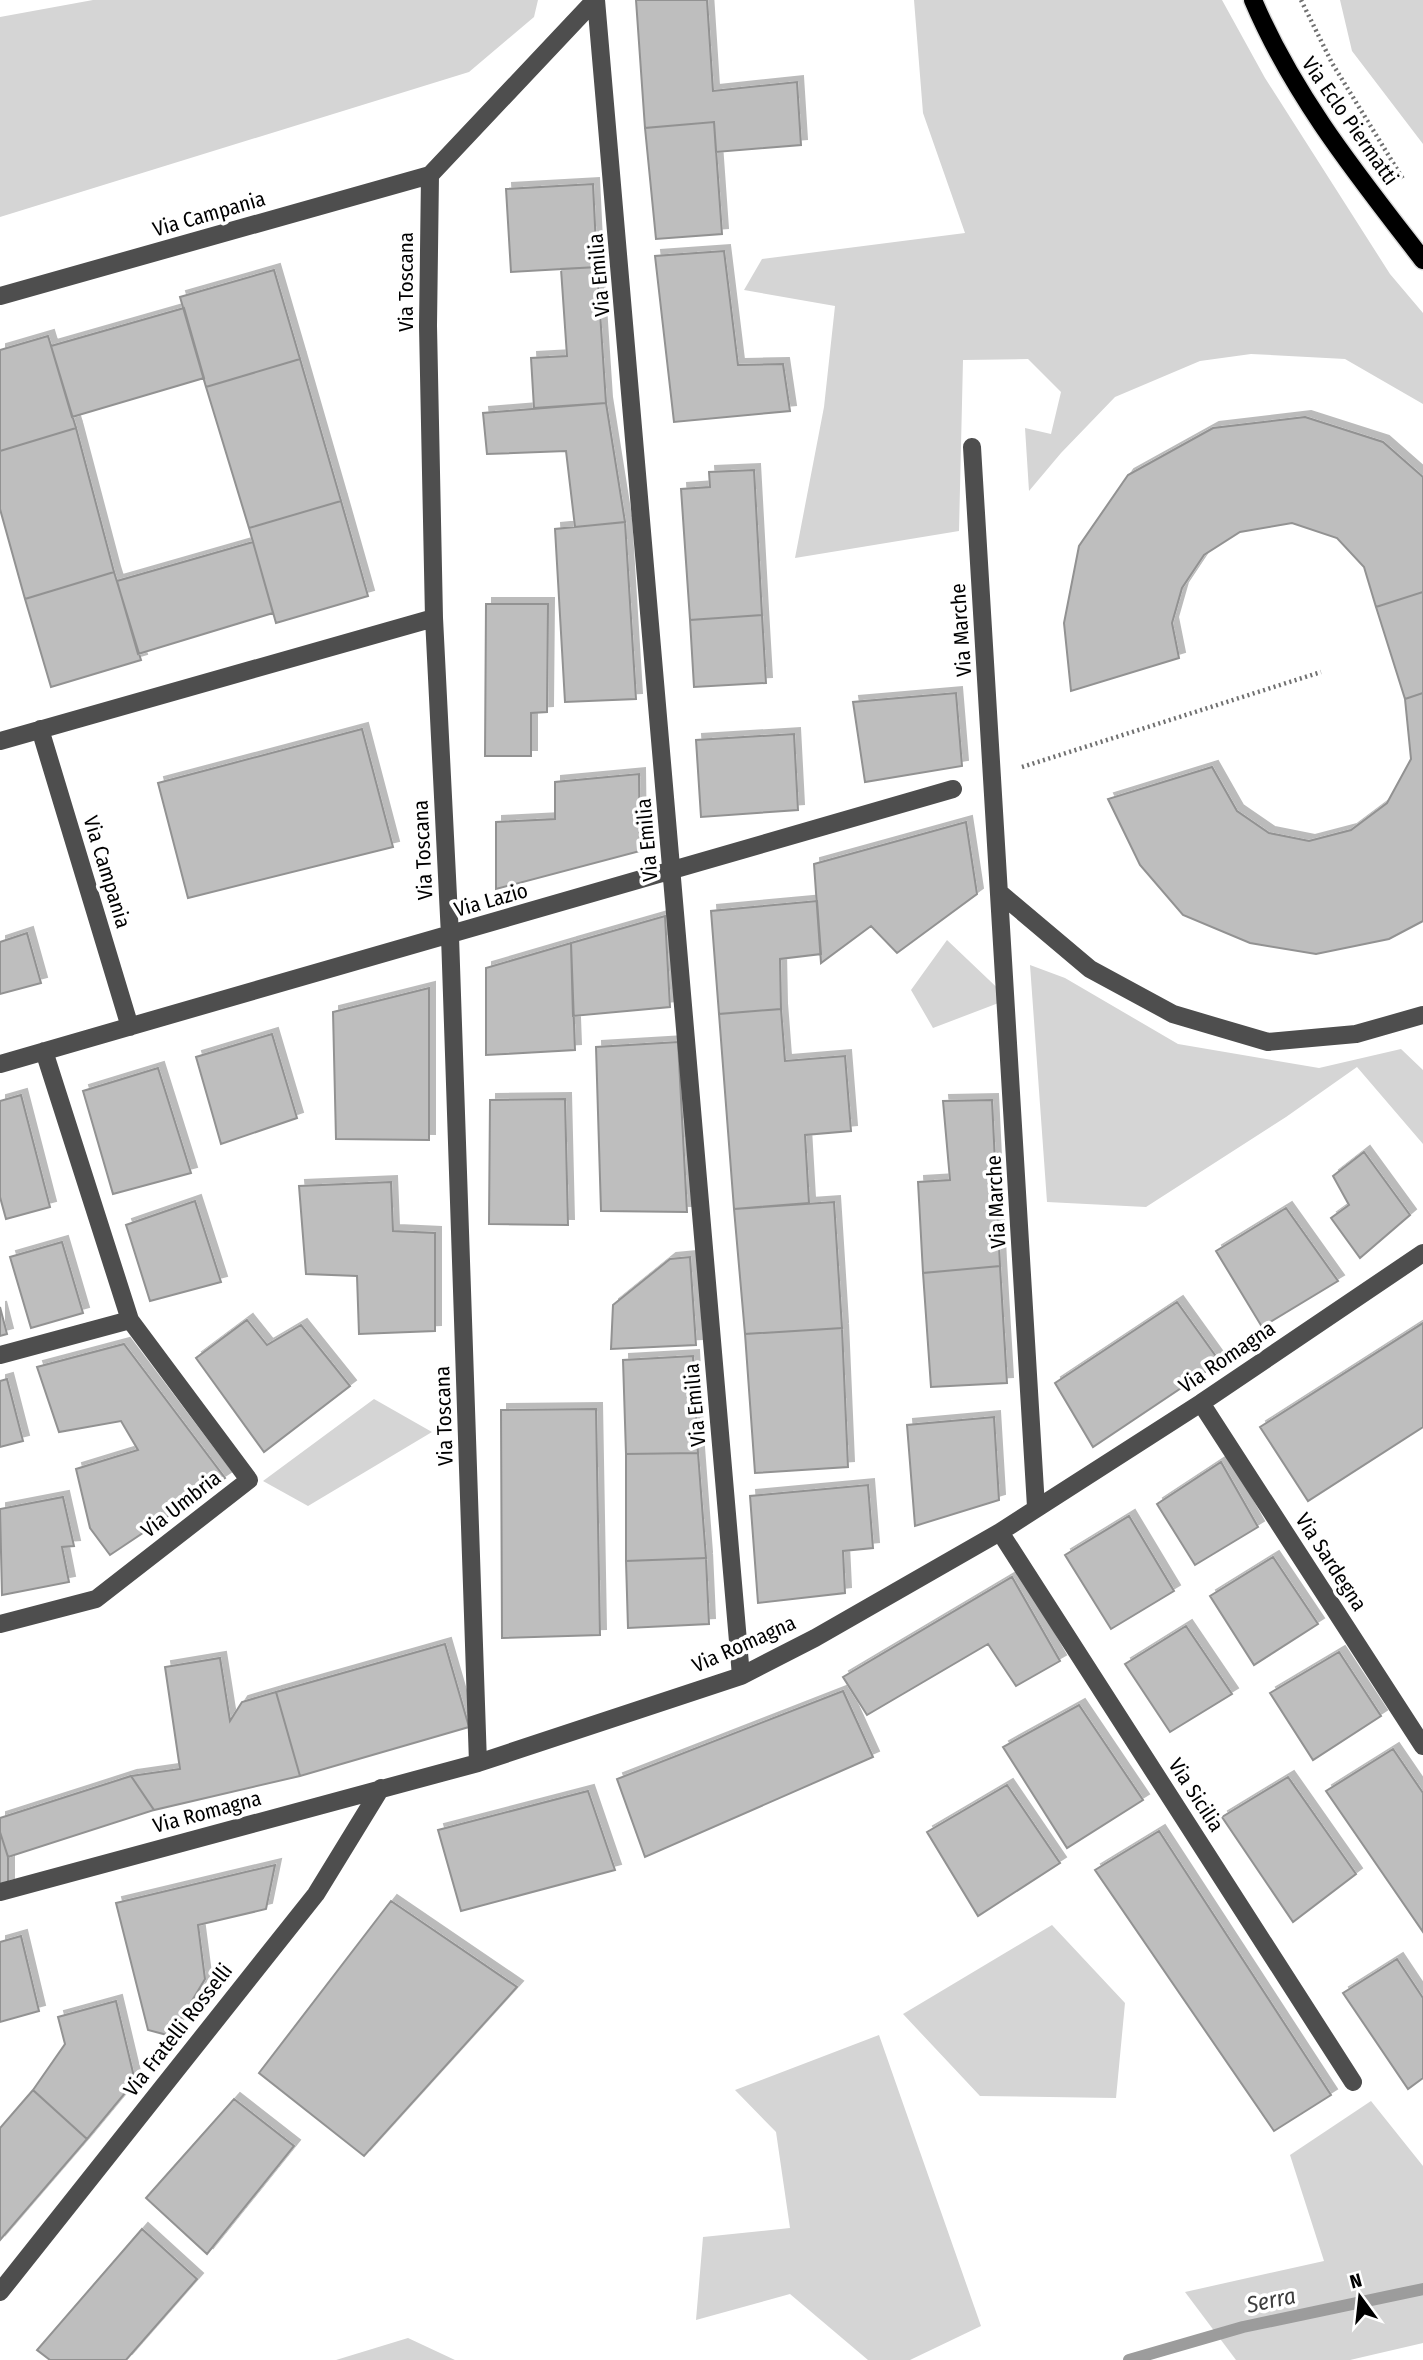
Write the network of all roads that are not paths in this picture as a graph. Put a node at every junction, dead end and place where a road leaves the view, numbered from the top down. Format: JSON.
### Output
{"nodes":[{"id":1,"x":595,"y":0,"type":"edge"},
{"id":2,"x":1253,"y":0,"type":"edge"},
{"id":3,"x":429,"y":175,"type":"junction"},
{"id":4,"x":1423,"y":260,"type":"edge"},
{"id":5,"x":0,"y":296,"type":"edge"},
{"id":6,"x":972,"y":447,"type":"dead end"},
{"id":7,"x":434,"y":618,"type":"junction"},
{"id":8,"x":40,"y":729,"type":"junction"},
{"id":9,"x":0,"y":741,"type":"edge"},
{"id":10,"x":953,"y":789,"type":"dead end"},
{"id":11,"x":672,"y":873,"type":"junction"},
{"id":12,"x":1001,"y":894,"type":"junction"},
{"id":13,"x":450,"y":936,"type":"junction"},
{"id":14,"x":1423,"y":1015,"type":"edge"},
{"id":15,"x":130,"y":1027,"type":"junction"},
{"id":16,"x":44,"y":1051,"type":"junction"},
{"id":17,"x":0,"y":1064,"type":"edge"},
{"id":18,"x":1423,"y":1253,"type":"edge"},
{"id":19,"x":130,"y":1320,"type":"junction"},
{"id":20,"x":0,"y":1354,"type":"edge"},
{"id":21,"x":1201,"y":1403,"type":"junction"},
{"id":22,"x":1036,"y":1507,"type":"junction"},
{"id":23,"x":1000,"y":1532,"type":"junction"},
{"id":24,"x":0,"y":1624,"type":"edge"},
{"id":25,"x":741,"y":1676,"type":"junction"},
{"id":26,"x":1423,"y":1746,"type":"edge"},
{"id":27,"x":478,"y":1763,"type":"junction"},
{"id":28,"x":380,"y":1788,"type":"junction"},
{"id":29,"x":0,"y":1892,"type":"edge"},
{"id":30,"x":1353,"y":2082,"type":"dead end"},
{"id":31,"x":0,"y":2292,"type":"edge"}],
"edges":[{"from":1,"to":3,"type":"street"},
{"from":1,"to":11,"type":"street","name":"Via Emilia"},
{"from":2,"to":4,"type":"main road","name":"Via Eclo Piermatti"},
{"from":3,"to":5,"type":"street","name":"Via Campania"},
{"from":3,"to":7,"type":"street","name":"Via Toscana"},
{"from":6,"to":12,"type":"street","name":"Via Marche"},
{"from":7,"to":8,"type":"street"},
{"from":7,"to":13,"type":"street","name":"Via Toscana"},
{"from":8,"to":9,"type":"street"},
{"from":8,"to":15,"type":"street","name":"Via Campania"},
{"from":10,"to":11,"type":"street","name":"Via Lazio"},
{"from":11,"to":13,"type":"street","name":"Via Lazio"},
{"from":11,"to":25,"type":"street","name":"Via Emilia"},
{"from":12,"to":14,"type":"street"},
{"from":12,"to":22,"type":"street","name":"Via Marche"},
{"from":13,"to":15,"type":"street","name":"Via Lazio"},
{"from":13,"to":27,"type":"street","name":"Via Toscana"},
{"from":15,"to":16,"type":"street","name":"Via Lazio"},
{"from":16,"to":17,"type":"street","name":"Via Lazio"},
{"from":16,"to":19,"type":"street","name":"Via Umbria"},
{"from":18,"to":21,"type":"street","name":"Via Romagna"},
{"from":19,"to":20,"type":"street"},
{"from":19,"to":24,"type":"street","name":"Via Umbria"},
{"from":21,"to":22,"type":"street","name":"Via Romagna"},
{"from":21,"to":26,"type":"street","name":"Via Sardegna"},
{"from":22,"to":23,"type":"street","name":"Via Romagna"},
{"from":23,"to":25,"type":"street","name":"Via Romagna"},
{"from":23,"to":30,"type":"street","name":"Via Sicilia"},
{"from":25,"to":27,"type":"street","name":"Via Romagna"},
{"from":27,"to":28,"type":"street","name":"Via Romagna"},
{"from":28,"to":29,"type":"street","name":"Via Romagna"},
{"from":28,"to":31,"type":"street","name":"Via Fratelli Rosselli"}]}
